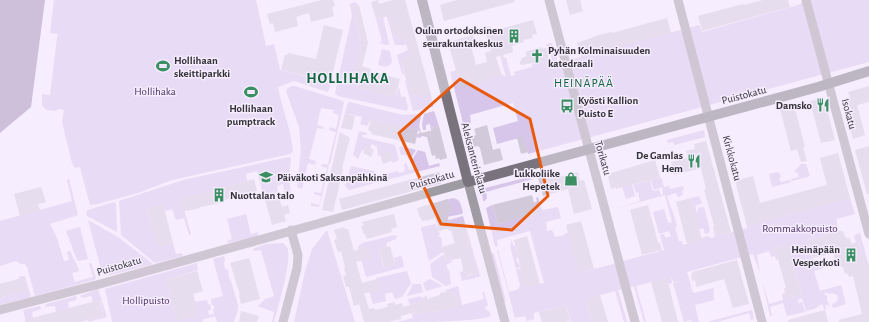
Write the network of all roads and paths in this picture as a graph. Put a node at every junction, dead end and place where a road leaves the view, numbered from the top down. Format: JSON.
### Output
{"nodes":[{"id":1,"x":422,"y":0,"type":"edge"},
{"id":2,"x":549,"y":0,"type":"edge"},
{"id":3,"x":678,"y":0,"type":"edge"},
{"id":4,"x":806,"y":0,"type":"edge"},
{"id":5,"x":869,"y":71,"type":"edge"},
{"id":6,"x":829,"y":84,"type":"junction"},
{"id":7,"x":708,"y":117,"type":"junction"},
{"id":8,"x":589,"y":150,"type":"junction"},
{"id":9,"x":468,"y":182,"type":"junction"},
{"id":10,"x":866,"y":212,"type":"edge"},
{"id":11,"x":291,"y":230,"type":"junction"},
{"id":12,"x":869,"y":234,"type":"edge"},
{"id":13,"x":0,"y":310,"type":"edge"},
{"id":14,"x":283,"y":322,"type":"edge"},
{"id":15,"x":505,"y":322,"type":"edge"},
{"id":16,"x":635,"y":322,"type":"edge"},
{"id":17,"x":762,"y":322,"type":"edge"}],
"edges":[{"from":1,"to":9,"type":"main road","name":"Aleksanterinkatu"},
{"from":2,"to":8,"type":"street","name":"Torikatu"},
{"from":3,"to":7,"type":"street","name":"Kirkkokatu"},
{"from":4,"to":6,"type":"street","name":"Isokatu"},
{"from":5,"to":6,"type":"main road","name":"Puistokatu"},
{"from":6,"to":7,"type":"main road","name":"Puistokatu"},
{"from":6,"to":10,"type":"street","name":"Isokatu"},
{"from":7,"to":8,"type":"main road","name":"Puistokatu"},
{"from":7,"to":17,"type":"street","name":"Kirkkokatu"},
{"from":8,"to":9,"type":"main road","name":"Puistokatu"},
{"from":8,"to":16,"type":"street","name":"Torikatu"},
{"from":9,"to":11,"type":"street","name":"Puistokatu"},
{"from":9,"to":15,"type":"street","name":"Aleksanterinkatu"},
{"from":10,"to":12,"type":"street","name":"Isokatu"},
{"from":11,"to":13,"type":"street","name":"Puistokatu"},
{"from":11,"to":14,"type":"street"}]}
